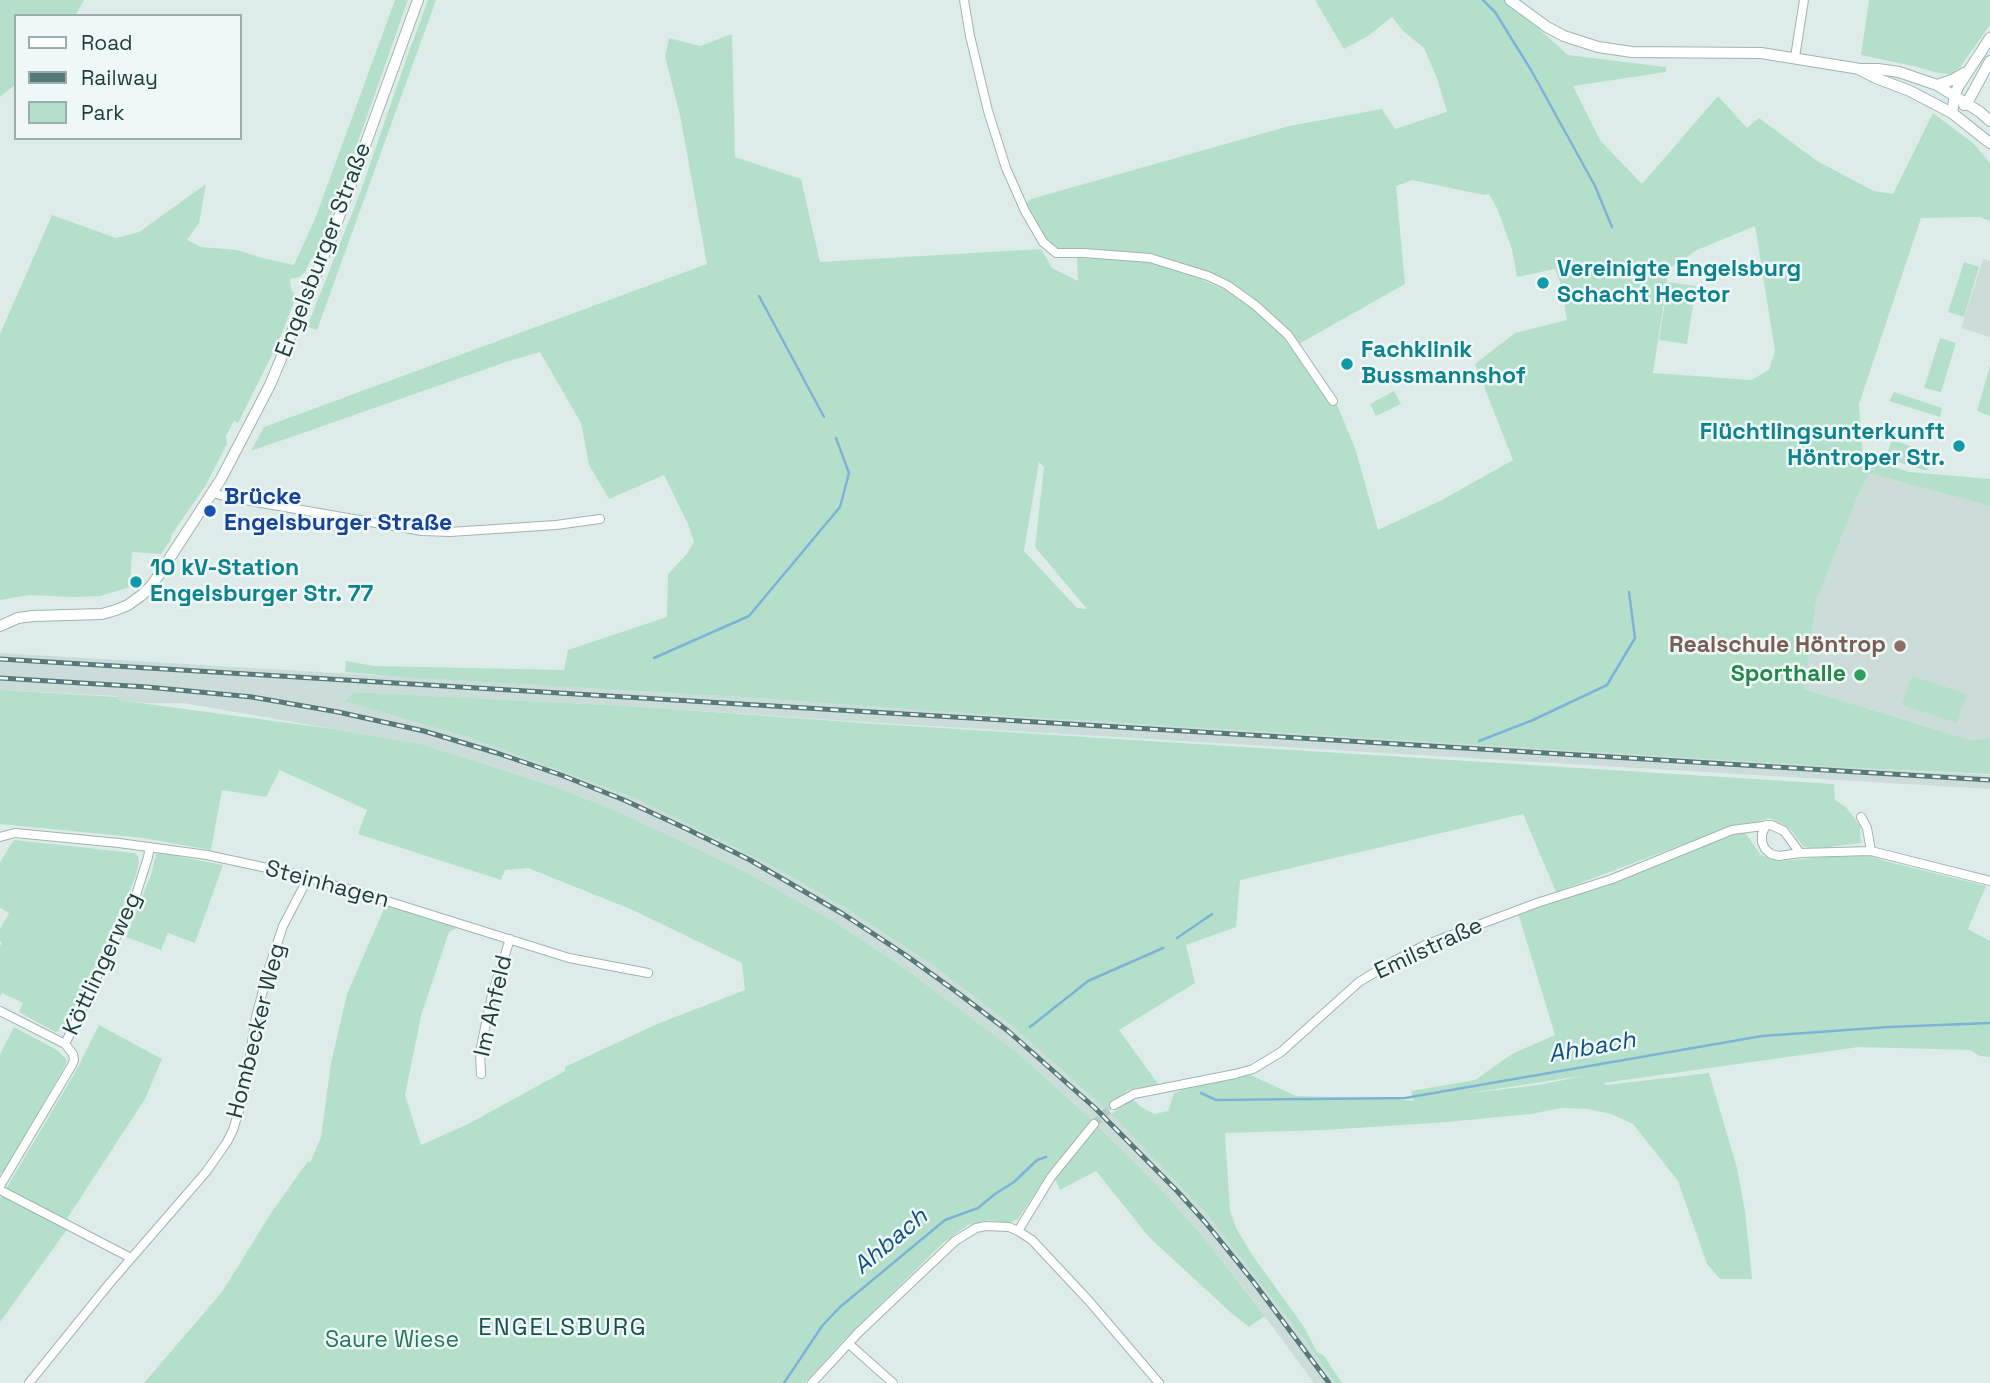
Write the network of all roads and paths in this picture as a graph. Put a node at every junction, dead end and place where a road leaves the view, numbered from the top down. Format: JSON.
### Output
{"nodes":[{"id":1,"x":418,"y":0,"type":"edge"},
{"id":2,"x":964,"y":0,"type":"edge"},
{"id":3,"x":1510,"y":0,"type":"edge"},
{"id":4,"x":1804,"y":0,"type":"edge"},
{"id":5,"x":1990,"y":38,"type":"edge"},
{"id":6,"x":1795,"y":57,"type":"junction"},
{"id":7,"x":1990,"y":61,"type":"edge"},
{"id":8,"x":1860,"y":69,"type":"junction"},
{"id":9,"x":1967,"y":70,"type":"junction"},
{"id":10,"x":1937,"y":85,"type":"junction"},
{"id":11,"x":1955,"y":95,"type":"junction"},
{"id":12,"x":1967,"y":103,"type":"junction"},
{"id":13,"x":1952,"y":113,"type":"junction"},
{"id":14,"x":1990,"y":121,"type":"edge"},
{"id":15,"x":1990,"y":143,"type":"edge"},
{"id":16,"x":1333,"y":401,"type":"dead end"},
{"id":17,"x":213,"y":493,"type":"junction"},
{"id":18,"x":600,"y":519,"type":"dead end"},
{"id":19,"x":0,"y":626,"type":"edge"},
{"id":20,"x":1861,"y":817,"type":"dead end"},
{"id":21,"x":1766,"y":825,"type":"junction"},
{"id":22,"x":0,"y":837,"type":"edge"},
{"id":23,"x":150,"y":847,"type":"junction"},
{"id":24,"x":1871,"y":851,"type":"junction"},
{"id":25,"x":1800,"y":853,"type":"junction"},
{"id":26,"x":307,"y":878,"type":"junction"},
{"id":27,"x":1990,"y":881,"type":"edge"},
{"id":28,"x":510,"y":939,"type":"junction"},
{"id":29,"x":648,"y":973,"type":"dead end"},
{"id":30,"x":0,"y":1011,"type":"edge"},
{"id":31,"x":65,"y":1045,"type":"junction"},
{"id":32,"x":481,"y":1074,"type":"dead end"},
{"id":33,"x":1114,"y":1105,"type":"tunnel mouth"},
{"id":34,"x":1094,"y":1125,"type":"tunnel mouth"},
{"id":35,"x":0,"y":1188,"type":"edge"},
{"id":36,"x":1018,"y":1231,"type":"junction"},
{"id":37,"x":131,"y":1258,"type":"junction"},
{"id":38,"x":849,"y":1344,"type":"junction"},
{"id":39,"x":29,"y":1383,"type":"edge"},
{"id":40,"x":812,"y":1383,"type":"edge"},
{"id":41,"x":893,"y":1383,"type":"edge"},
{"id":42,"x":1159,"y":1383,"type":"edge"}],
"edges":[{"from":1,"to":17,"type":"street","name":"Engelsburger Straße"},
{"from":2,"to":16,"type":"street"},
{"from":3,"to":6,"type":"street"},
{"from":4,"to":6,"type":"street"},
{"from":5,"to":9,"type":"street"},
{"from":6,"to":8,"type":"street"},
{"from":7,"to":12,"type":"street"},
{"from":8,"to":10,"type":"street"},
{"from":8,"to":13,"type":"street"},
{"from":9,"to":10,"type":"street"},
{"from":9,"to":11,"type":"street"},
{"from":10,"to":11,"type":"street"},
{"from":11,"to":12,"type":"street"},
{"from":11,"to":13,"type":"street"},
{"from":12,"to":13,"type":"street"},
{"from":12,"to":14,"type":"street"},
{"from":13,"to":15,"type":"street"},
{"from":17,"to":18,"type":"street"},
{"from":17,"to":19,"type":"street","name":"Engelsburger Straße"},
{"from":20,"to":24,"type":"street"},
{"from":21,"to":25,"type":"street"},
{"from":21,"to":25,"type":"street"},
{"from":21,"to":33,"type":"street","name":"Emilstraße"},
{"from":22,"to":23,"type":"street","name":"Steinhagen"},
{"from":23,"to":26,"type":"street","name":"Steinhagen"},
{"from":23,"to":31,"type":"street","name":"Köttlingerweg"},
{"from":24,"to":25,"type":"street"},
{"from":24,"to":27,"type":"street"},
{"from":26,"to":28,"type":"street","name":"Steinhagen"},
{"from":26,"to":37,"type":"street","name":"Hombecker Weg"},
{"from":28,"to":29,"type":"street","name":"Steinhagen"},
{"from":28,"to":32,"type":"street","name":"Im Ahfeld"},
{"from":30,"to":31,"type":"street"},
{"from":31,"to":35,"type":"street","name":"Köttlingerweg"},
{"from":34,"to":36,"type":"street"},
{"from":35,"to":37,"type":"street"},
{"from":36,"to":38,"type":"street"},
{"from":36,"to":42,"type":"street"},
{"from":37,"to":39,"type":"street","name":"Hombecker Weg"},
{"from":38,"to":40,"type":"street"},
{"from":38,"to":41,"type":"street"}]}
